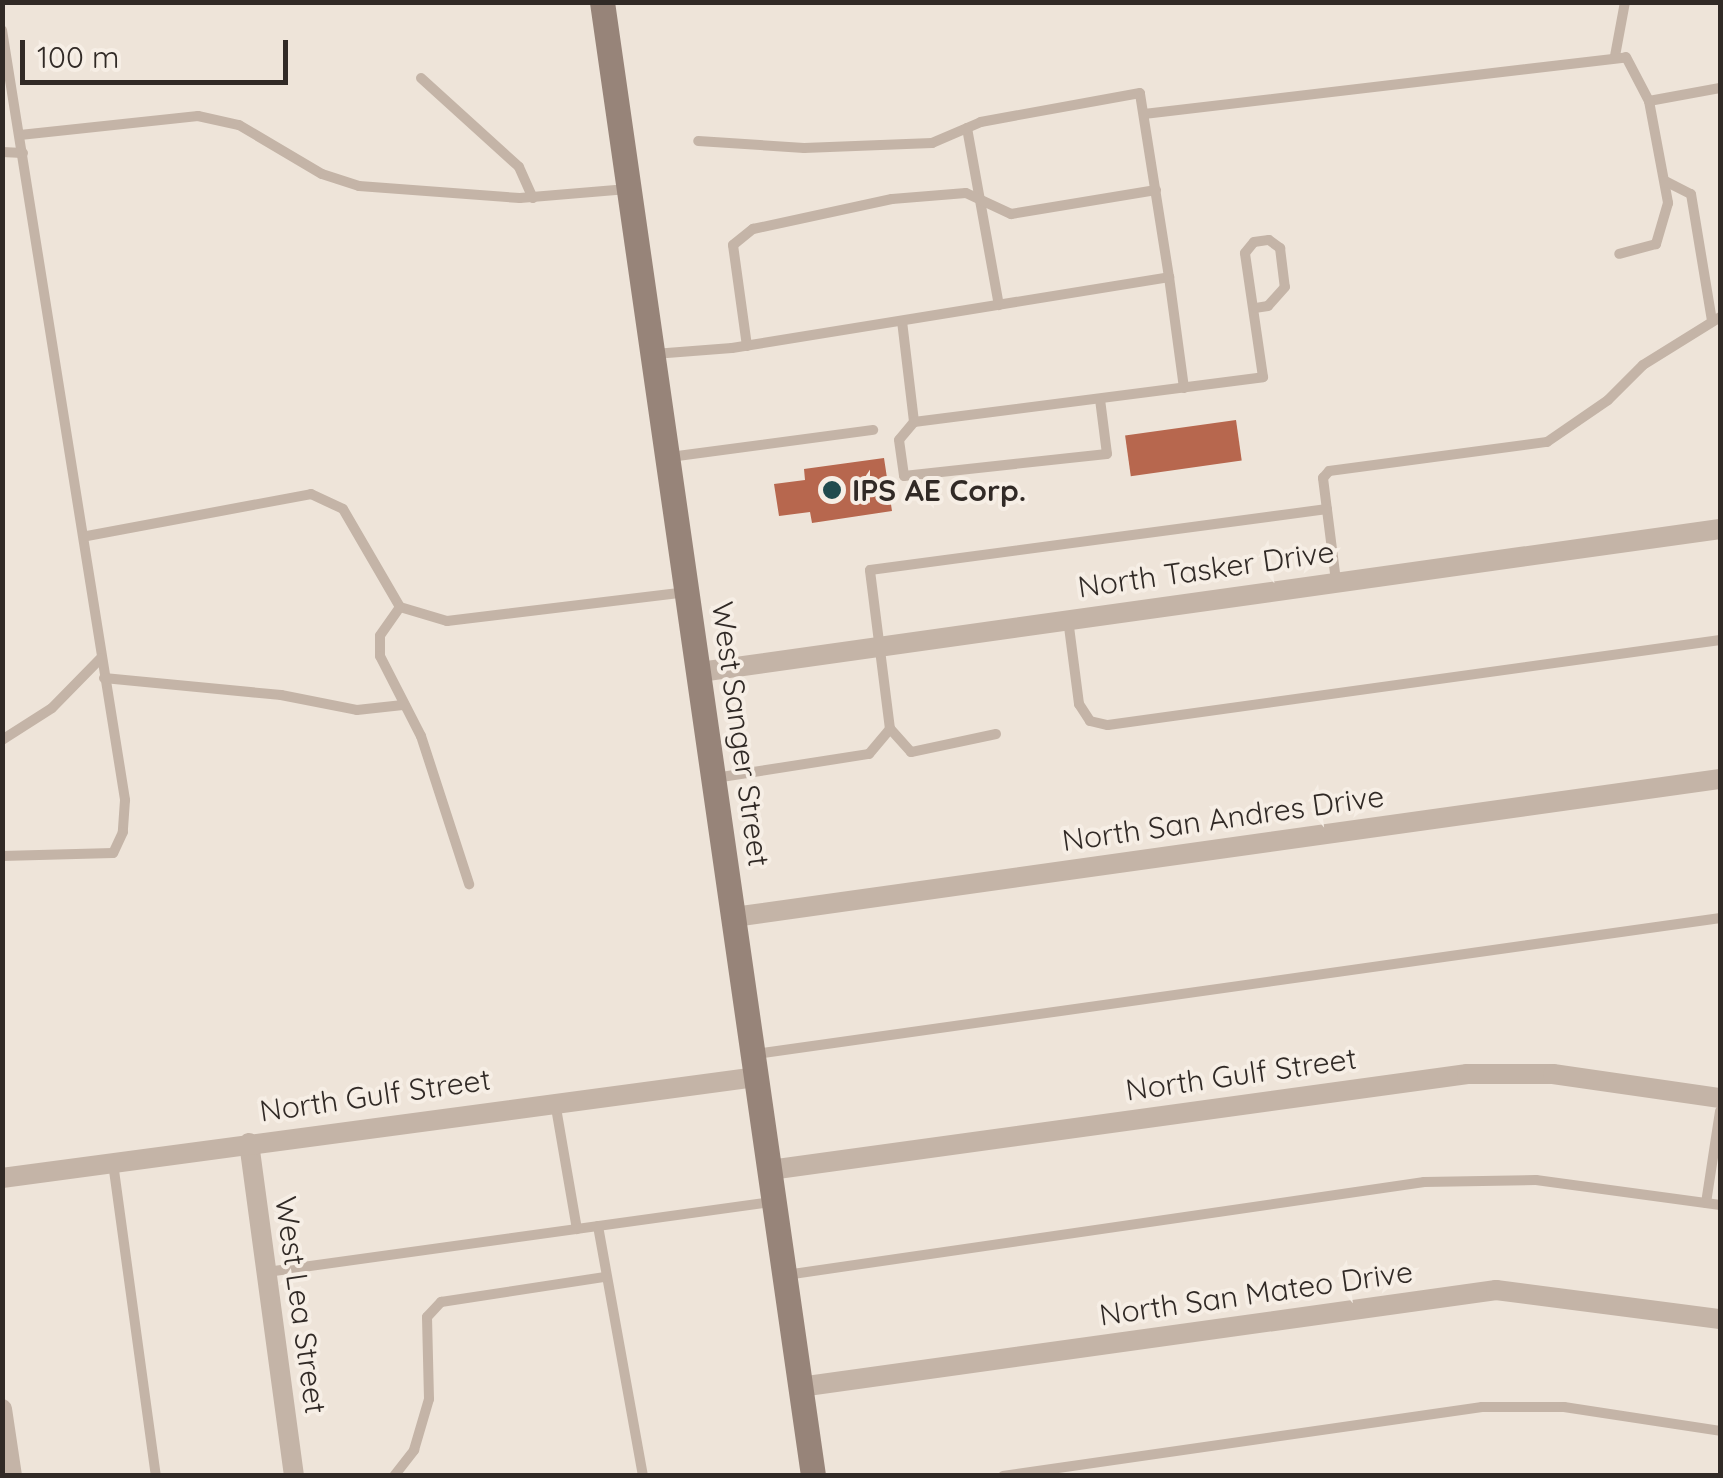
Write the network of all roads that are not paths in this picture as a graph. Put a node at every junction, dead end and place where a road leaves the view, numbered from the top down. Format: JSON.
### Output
{"nodes":[{"id":1,"x":602,"y":2,"type":"edge"},
{"id":2,"x":1626,"y":2,"type":"edge"},
{"id":3,"x":2,"y":30,"type":"edge"},
{"id":4,"x":1615,"y":56,"type":"junction"},
{"id":5,"x":422,"y":78,"type":"dead end"},
{"id":6,"x":1720,"y":88,"type":"edge"},
{"id":7,"x":1649,"y":100,"type":"junction"},
{"id":8,"x":8,"y":105,"type":"edge"},
{"id":9,"x":1144,"y":114,"type":"junction"},
{"id":10,"x":967,"y":128,"type":"junction"},
{"id":11,"x":20,"y":135,"type":"junction"},
{"id":12,"x":698,"y":141,"type":"dead end"},
{"id":13,"x":2,"y":152,"type":"edge"},
{"id":14,"x":23,"y":153,"type":"junction"},
{"id":15,"x":1665,"y":181,"type":"junction"},
{"id":16,"x":629,"y":189,"type":"junction"},
{"id":17,"x":1156,"y":190,"type":"junction"},
{"id":18,"x":533,"y":198,"type":"junction"},
{"id":19,"x":978,"y":199,"type":"junction"},
{"id":20,"x":1619,"y":254,"type":"dead end"},
{"id":21,"x":1169,"y":277,"type":"junction"},
{"id":22,"x":998,"y":305,"type":"junction"},
{"id":23,"x":1256,"y":308,"type":"junction"},
{"id":24,"x":1716,"y":319,"type":"edge"},
{"id":25,"x":902,"y":321,"type":"junction"},
{"id":26,"x":747,"y":346,"type":"junction"},
{"id":27,"x":653,"y":354,"type":"junction"},
{"id":28,"x":1184,"y":388,"type":"junction"},
{"id":29,"x":1100,"y":399,"type":"junction"},
{"id":30,"x":914,"y":422,"type":"junction"},
{"id":31,"x":874,"y":430,"type":"dead end"},
{"id":32,"x":668,"y":458,"type":"junction"},
{"id":33,"x":1327,"y":510,"type":"junction"},
{"id":34,"x":1720,"y":529,"type":"edge"},
{"id":35,"x":87,"y":536,"type":"junction"},
{"id":36,"x":1336,"y":581,"type":"junction"},
{"id":37,"x":688,"y":592,"type":"junction"},
{"id":38,"x":400,"y":607,"type":"junction"},
{"id":39,"x":1068,"y":619,"type":"junction"},
{"id":40,"x":1720,"y":640,"type":"edge"},
{"id":41,"x":880,"y":646,"type":"junction"},
{"id":42,"x":101,"y":658,"type":"junction"},
{"id":43,"x":700,"y":672,"type":"junction"},
{"id":44,"x":104,"y":678,"type":"junction"},
{"id":45,"x":403,"y":705,"type":"junction"},
{"id":46,"x":890,"y":729,"type":"junction"},
{"id":47,"x":996,"y":734,"type":"dead end"},
{"id":48,"x":2,"y":740,"type":"edge"},
{"id":49,"x":714,"y":778,"type":"junction"},
{"id":50,"x":1720,"y":779,"type":"edge"},
{"id":51,"x":2,"y":856,"type":"edge"},
{"id":52,"x":469,"y":884,"type":"dead end"},
{"id":53,"x":734,"y":917,"type":"junction"},
{"id":54,"x":1720,"y":918,"type":"edge"},
{"id":55,"x":755,"y":1066,"type":"junction"},
{"id":56,"x":1720,"y":1098,"type":"edge"},
{"id":57,"x":554,"y":1102,"type":"junction"},
{"id":58,"x":1720,"y":1110,"type":"edge"},
{"id":59,"x":248,"y":1143,"type":"junction"},
{"id":60,"x":112,"y":1162,"type":"junction"},
{"id":61,"x":770,"y":1170,"type":"junction"},
{"id":62,"x":2,"y":1178,"type":"edge"},
{"id":63,"x":774,"y":1201,"type":"junction"},
{"id":64,"x":1706,"y":1203,"type":"junction"},
{"id":65,"x":1720,"y":1205,"type":"edge"},
{"id":66,"x":598,"y":1226,"type":"junction"},
{"id":67,"x":577,"y":1229,"type":"junction"},
{"id":68,"x":266,"y":1272,"type":"junction"},
{"id":69,"x":784,"y":1275,"type":"junction"},
{"id":70,"x":605,"y":1277,"type":"junction"},
{"id":71,"x":1720,"y":1319,"type":"edge"},
{"id":72,"x":800,"y":1387,"type":"junction"},
{"id":73,"x":2,"y":1408,"type":"edge"},
{"id":74,"x":1720,"y":1431,"type":"edge"},
{"id":75,"x":12,"y":1476,"type":"edge"},
{"id":76,"x":156,"y":1476,"type":"edge"},
{"id":77,"x":294,"y":1476,"type":"edge"},
{"id":78,"x":394,"y":1476,"type":"edge"},
{"id":79,"x":643,"y":1476,"type":"edge"},
{"id":80,"x":812,"y":1476,"type":"edge"},
{"id":81,"x":1003,"y":1476,"type":"edge"}],
"edges":[{"from":1,"to":16,"type":"main road","name":"West Sanger Street"},
{"from":2,"to":4,"type":"lane"},
{"from":3,"to":8,"type":"lane"},
{"from":4,"to":7,"type":"lane"},
{"from":4,"to":9,"type":"lane"},
{"from":5,"to":18,"type":"lane"},
{"from":6,"to":7,"type":"lane"},
{"from":7,"to":15,"type":"lane"},
{"from":8,"to":11,"type":"lane"},
{"from":9,"to":10,"type":"lane"},
{"from":9,"to":17,"type":"lane"},
{"from":10,"to":12,"type":"lane"},
{"from":10,"to":19,"type":"lane"},
{"from":11,"to":14,"type":"lane"},
{"from":11,"to":18,"type":"lane"},
{"from":13,"to":14,"type":"lane"},
{"from":14,"to":35,"type":"lane"},
{"from":15,"to":20,"type":"lane"},
{"from":15,"to":24,"type":"lane"},
{"from":16,"to":18,"type":"lane"},
{"from":16,"to":27,"type":"main road","name":"West Sanger Street"},
{"from":17,"to":19,"type":"lane"},
{"from":17,"to":21,"type":"lane"},
{"from":19,"to":22,"type":"lane"},
{"from":19,"to":26,"type":"lane"},
{"from":21,"to":22,"type":"lane"},
{"from":21,"to":28,"type":"lane"},
{"from":22,"to":25,"type":"lane"},
{"from":23,"to":23,"type":"lane"},
{"from":23,"to":28,"type":"lane"},
{"from":24,"to":33,"type":"lane"},
{"from":25,"to":26,"type":"lane"},
{"from":25,"to":30,"type":"lane"},
{"from":26,"to":27,"type":"lane"},
{"from":27,"to":32,"type":"main road","name":"West Sanger Street"},
{"from":28,"to":29,"type":"lane"},
{"from":29,"to":30,"type":"lane"},
{"from":29,"to":30,"type":"lane"},
{"from":31,"to":32,"type":"lane"},
{"from":32,"to":37,"type":"main road","name":"West Sanger Street"},
{"from":33,"to":36,"type":"lane"},
{"from":33,"to":41,"type":"lane"},
{"from":34,"to":36,"type":"street","name":"North Tasker Drive"},
{"from":35,"to":38,"type":"lane"},
{"from":35,"to":42,"type":"lane"},
{"from":36,"to":39,"type":"street","name":"North Tasker Drive"},
{"from":37,"to":38,"type":"lane"},
{"from":37,"to":43,"type":"main road","name":"West Sanger Street"},
{"from":38,"to":45,"type":"lane"},
{"from":39,"to":40,"type":"lane"},
{"from":39,"to":41,"type":"street","name":"North Tasker Drive"},
{"from":41,"to":43,"type":"street","name":"North Tasker Drive"},
{"from":41,"to":46,"type":"lane"},
{"from":42,"to":44,"type":"lane"},
{"from":42,"to":48,"type":"lane"},
{"from":43,"to":49,"type":"main road","name":"West Sanger Street"},
{"from":44,"to":45,"type":"lane"},
{"from":44,"to":51,"type":"lane"},
{"from":45,"to":52,"type":"lane"},
{"from":46,"to":47,"type":"lane"},
{"from":46,"to":49,"type":"lane"},
{"from":49,"to":53,"type":"main road","name":"West Sanger Street"},
{"from":50,"to":53,"type":"street","name":"North San Andres Drive"},
{"from":53,"to":55,"type":"main road","name":"West Sanger Street"},
{"from":54,"to":55,"type":"lane"},
{"from":55,"to":57,"type":"street","name":"North Gulf Street"},
{"from":55,"to":61,"type":"main road","name":"West Sanger Street"},
{"from":56,"to":61,"type":"street","name":"North Gulf Street"},
{"from":57,"to":59,"type":"street","name":"North Gulf Street"},
{"from":57,"to":67,"type":"lane"},
{"from":58,"to":64,"type":"lane"},
{"from":59,"to":60,"type":"street","name":"North Gulf Street"},
{"from":59,"to":68,"type":"street","name":"West Lea Street"},
{"from":60,"to":62,"type":"street","name":"North Gulf Street"},
{"from":60,"to":76,"type":"lane"},
{"from":61,"to":63,"type":"main road","name":"West Sanger Street"},
{"from":63,"to":66,"type":"lane"},
{"from":63,"to":69,"type":"main road","name":"West Sanger Street"},
{"from":64,"to":65,"type":"lane"},
{"from":64,"to":69,"type":"lane"},
{"from":66,"to":67,"type":"lane"},
{"from":66,"to":70,"type":"lane"},
{"from":67,"to":68,"type":"lane"},
{"from":68,"to":77,"type":"street","name":"West Lea Street"},
{"from":69,"to":72,"type":"main road","name":"West Sanger Street"},
{"from":70,"to":78,"type":"lane"},
{"from":70,"to":79,"type":"lane"},
{"from":71,"to":72,"type":"street","name":"North San Mateo Drive"},
{"from":72,"to":80,"type":"main road","name":"West Sanger Street"},
{"from":73,"to":75,"type":"street"},
{"from":74,"to":81,"type":"lane"}]}
